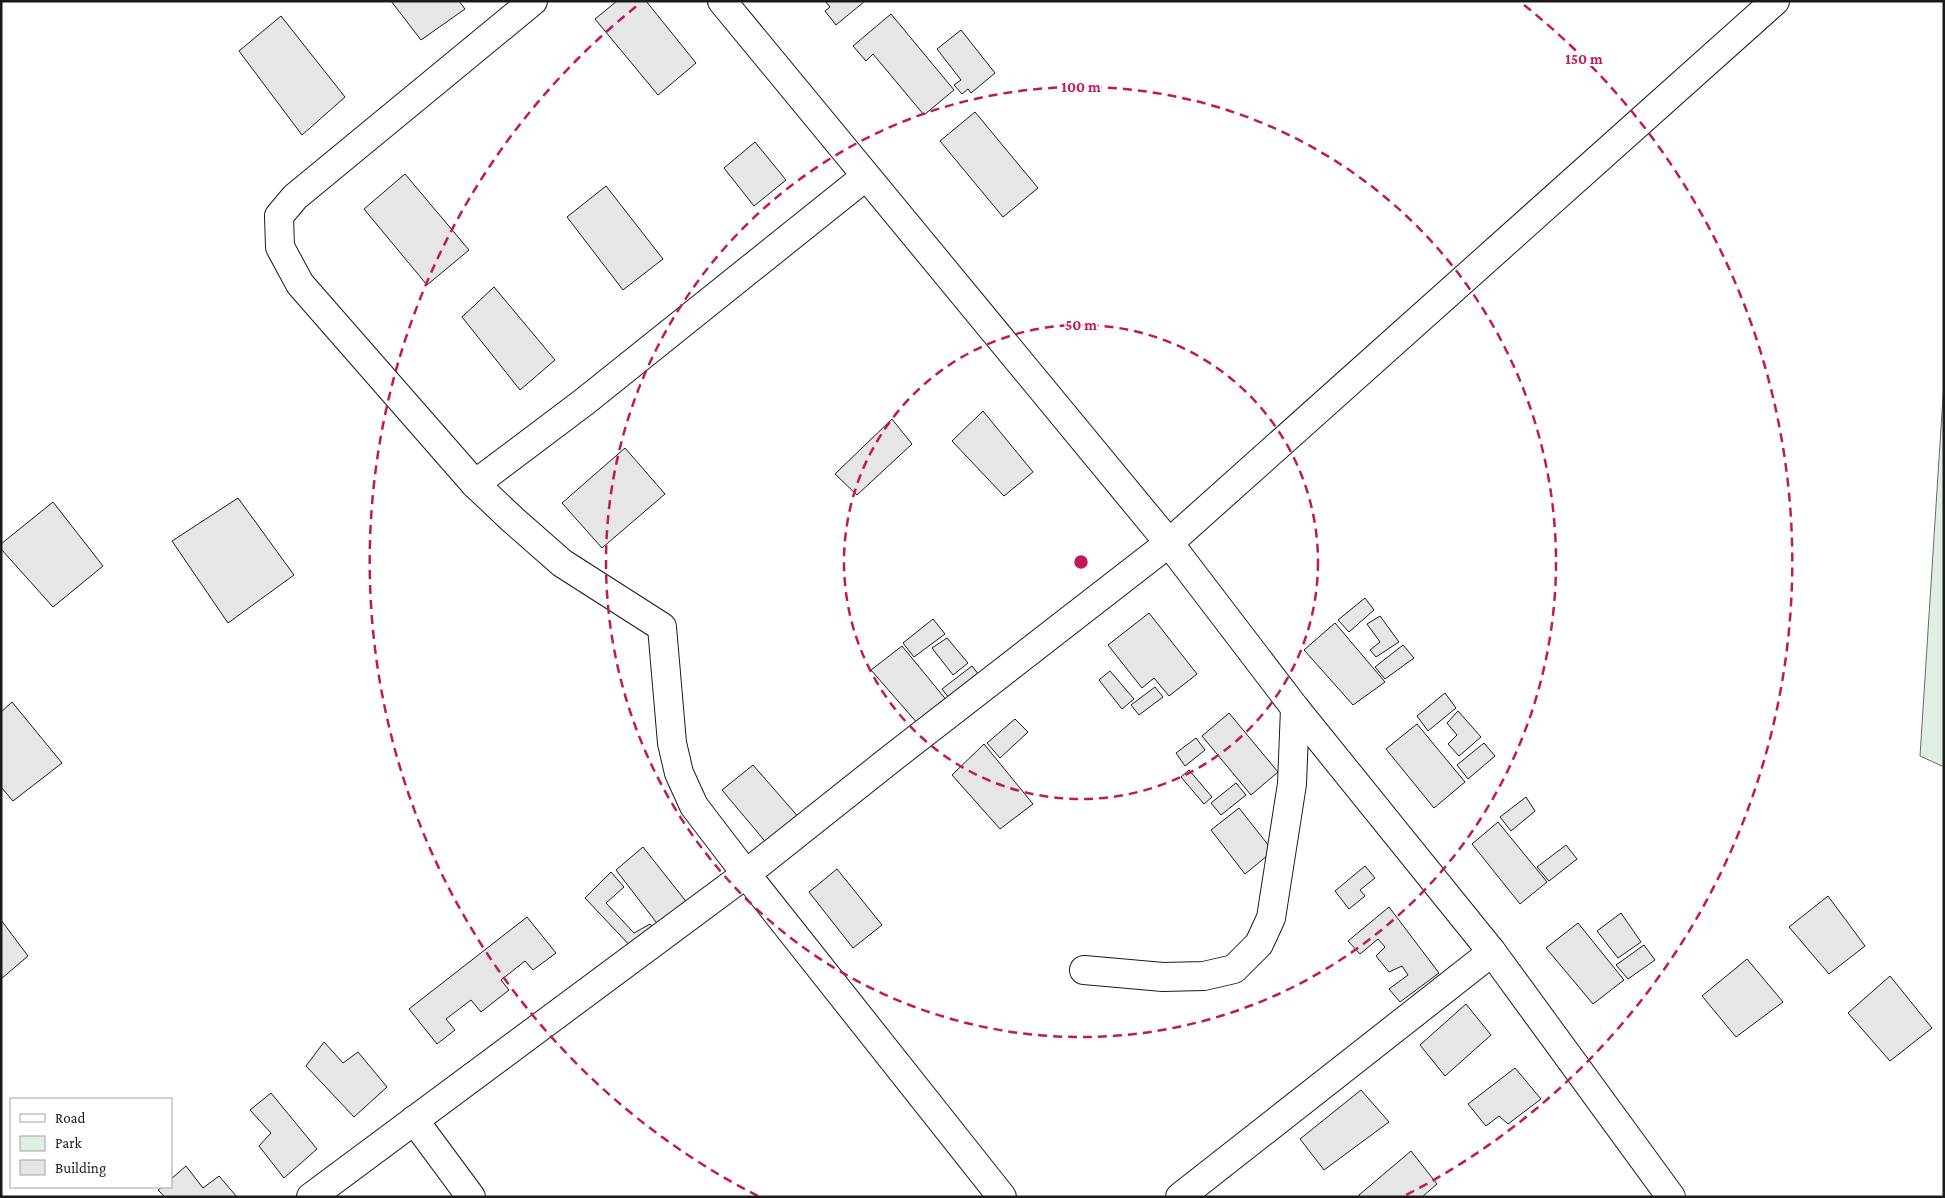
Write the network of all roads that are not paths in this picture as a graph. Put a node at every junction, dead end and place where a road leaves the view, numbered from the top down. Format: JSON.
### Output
{"nodes":[{"id":1,"x":533,"y":1,"type":"edge"},
{"id":2,"x":722,"y":1,"type":"edge"},
{"id":3,"x":1775,"y":1,"type":"edge"},
{"id":4,"x":865,"y":177,"type":"junction"},
{"id":5,"x":475,"y":484,"type":"junction"},
{"id":6,"x":1169,"y":542,"type":"junction"},
{"id":7,"x":1295,"y":708,"type":"junction"},
{"id":8,"x":746,"y":874,"type":"junction"},
{"id":9,"x":1492,"y":952,"type":"junction"},
{"id":10,"x":1084,"y":970,"type":"dead end"},
{"id":11,"x":414,"y":1120,"type":"junction"},
{"id":12,"x":311,"y":1197,"type":"edge"},
{"id":13,"x":471,"y":1197,"type":"edge"},
{"id":14,"x":1002,"y":1197,"type":"edge"},
{"id":15,"x":1180,"y":1197,"type":"edge"},
{"id":16,"x":1671,"y":1197,"type":"edge"}],
"edges":[{"from":1,"to":5,"type":"street"},
{"from":2,"to":4,"type":"street"},
{"from":3,"to":6,"type":"street"},
{"from":4,"to":5,"type":"street"},
{"from":4,"to":6,"type":"street"},
{"from":5,"to":8,"type":"street"},
{"from":6,"to":7,"type":"street"},
{"from":6,"to":8,"type":"street"},
{"from":7,"to":9,"type":"street"},
{"from":7,"to":10,"type":"street"},
{"from":8,"to":11,"type":"street"},
{"from":8,"to":14,"type":"street"},
{"from":9,"to":15,"type":"street"},
{"from":9,"to":16,"type":"street"},
{"from":11,"to":12,"type":"street"},
{"from":11,"to":13,"type":"street"}]}
